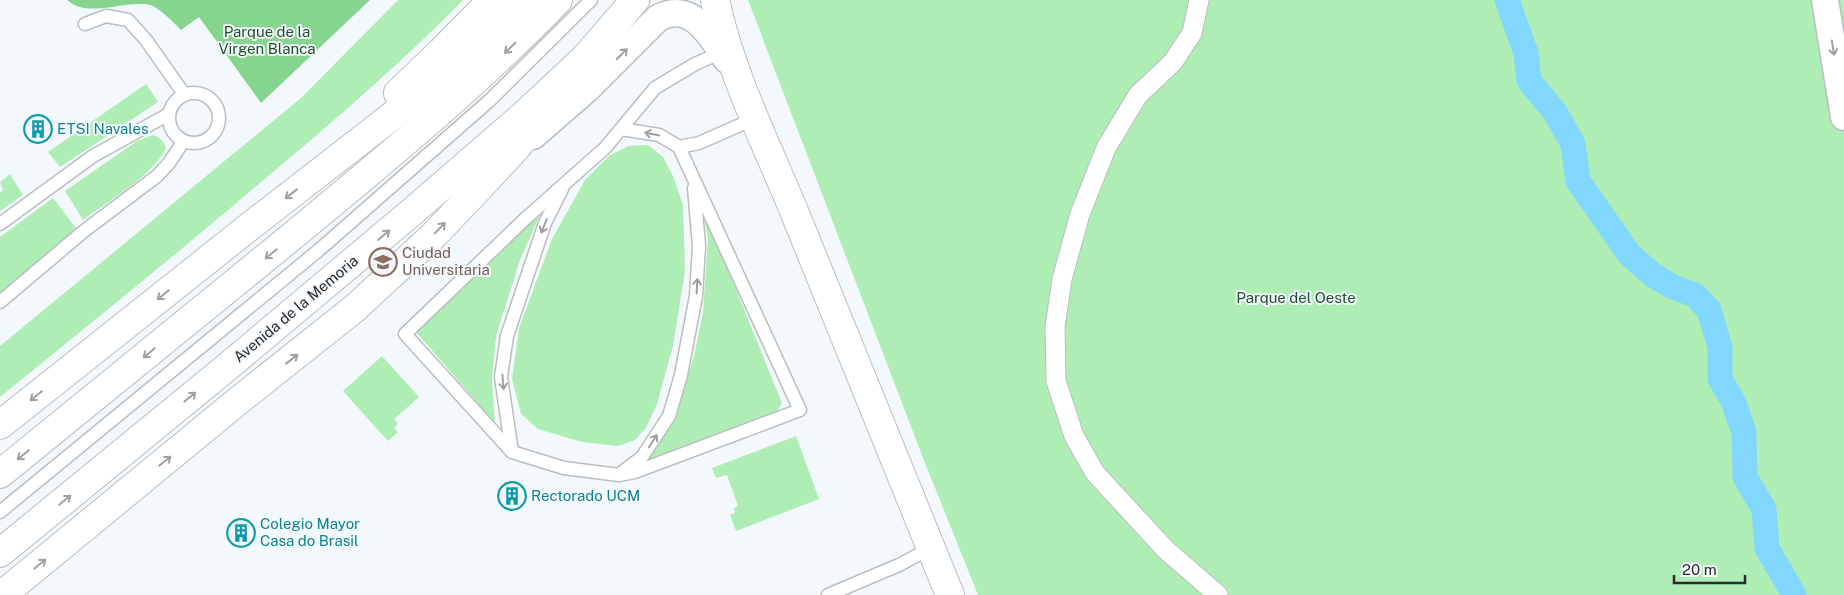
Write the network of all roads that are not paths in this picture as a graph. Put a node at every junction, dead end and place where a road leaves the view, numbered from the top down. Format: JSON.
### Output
{"nodes":[{"id":1,"x":492,"y":0,"type":"edge"},
{"id":2,"x":500,"y":0,"type":"edge"},
{"id":3,"x":524,"y":0,"type":"edge"},
{"id":4,"x":558,"y":0,"type":"edge"},
{"id":5,"x":591,"y":0,"type":"edge"},
{"id":6,"x":636,"y":0,"type":"edge"},
{"id":7,"x":715,"y":0,"type":"edge"},
{"id":8,"x":1199,"y":0,"type":"edge"},
{"id":9,"x":1825,"y":0,"type":"edge"},
{"id":10,"x":85,"y":24,"type":"dead end"},
{"id":11,"x":454,"y":55,"type":"junction"},
{"id":12,"x":585,"y":58,"type":"junction"},
{"id":13,"x":729,"y":63,"type":"junction"},
{"id":14,"x":184,"y":94,"type":"junction"},
{"id":15,"x":169,"y":114,"type":"junction"},
{"id":16,"x":1844,"y":116,"type":"edge"},
{"id":17,"x":756,"y":118,"type":"junction"},
{"id":18,"x":621,"y":128,"type":"junction"},
{"id":19,"x":183,"y":142,"type":"junction"},
{"id":20,"x":679,"y":147,"type":"junction"},
{"id":21,"x":516,"y":148,"type":"junction"},
{"id":22,"x":693,"y":179,"type":"junction"},
{"id":23,"x":566,"y":183,"type":"junction"},
{"id":24,"x":322,"y":212,"type":"junction"},
{"id":25,"x":0,"y":224,"type":"edge"},
{"id":26,"x":0,"y":302,"type":"edge"},
{"id":27,"x":0,"y":425,"type":"edge"},
{"id":28,"x":512,"y":452,"type":"junction"},
{"id":29,"x":0,"y":474,"type":"edge"},
{"id":30,"x":619,"y":475,"type":"junction"},
{"id":31,"x":0,"y":512,"type":"edge"},
{"id":32,"x":931,"y":548,"type":"junction"},
{"id":33,"x":0,"y":553,"type":"edge"},
{"id":34,"x":2,"y":595,"type":"edge"},
{"id":35,"x":828,"y":595,"type":"edge"},
{"id":36,"x":950,"y":595,"type":"edge"},
{"id":37,"x":1218,"y":595,"type":"edge"}],
"edges":[{"from":1,"to":11,"type":"main road"},
{"from":2,"to":11,"type":"lane"},
{"from":3,"to":11,"type":"main road"},
{"from":4,"to":24,"type":"main road","one_way":true},
{"from":5,"to":31,"type":"lane"},
{"from":6,"to":12,"type":"main road","name":"Avenida de la Memoria"},
{"from":7,"to":13,"type":"main road"},
{"from":8,"to":37,"type":"street"},
{"from":9,"to":16,"type":"street","one_way":true},
{"from":10,"to":14,"type":"lane"},
{"from":11,"to":24,"type":"main road"},
{"from":11,"to":27,"type":"main road","one_way":true},
{"from":12,"to":21,"type":"main road","name":"Avenida de la Memoria"},
{"from":33,"to":12,"type":"main road","name":"Avenida de la Memoria","one_way":true},
{"from":13,"to":17,"type":"main road"},
{"from":13,"to":18,"type":"lane"},
{"from":21,"to":13,"type":"street","name":"Avenida de la Memoria","one_way":true},
{"from":14,"to":15,"type":"lane"},
{"from":14,"to":19,"type":"lane"},
{"from":15,"to":19,"type":"lane"},
{"from":15,"to":25,"type":"lane"},
{"from":17,"to":20,"type":"lane"},
{"from":17,"to":32,"type":"main road"},
{"from":20,"to":18,"type":"lane","one_way":true},
{"from":18,"to":23,"type":"lane"},
{"from":19,"to":26,"type":"lane"},
{"from":20,"to":22,"type":"lane"},
{"from":34,"to":21,"type":"main road","name":"Avenida de la Memoria","one_way":true},
{"from":30,"to":22,"type":"lane","one_way":true},
{"from":22,"to":30,"type":"lane"},
{"from":23,"to":28,"type":"lane","one_way":true},
{"from":23,"to":28,"type":"lane"},
{"from":24,"to":29,"type":"main road","one_way":true},
{"from":28,"to":30,"type":"lane"},
{"from":32,"to":35,"type":"lane"},
{"from":32,"to":36,"type":"main road"}]}
